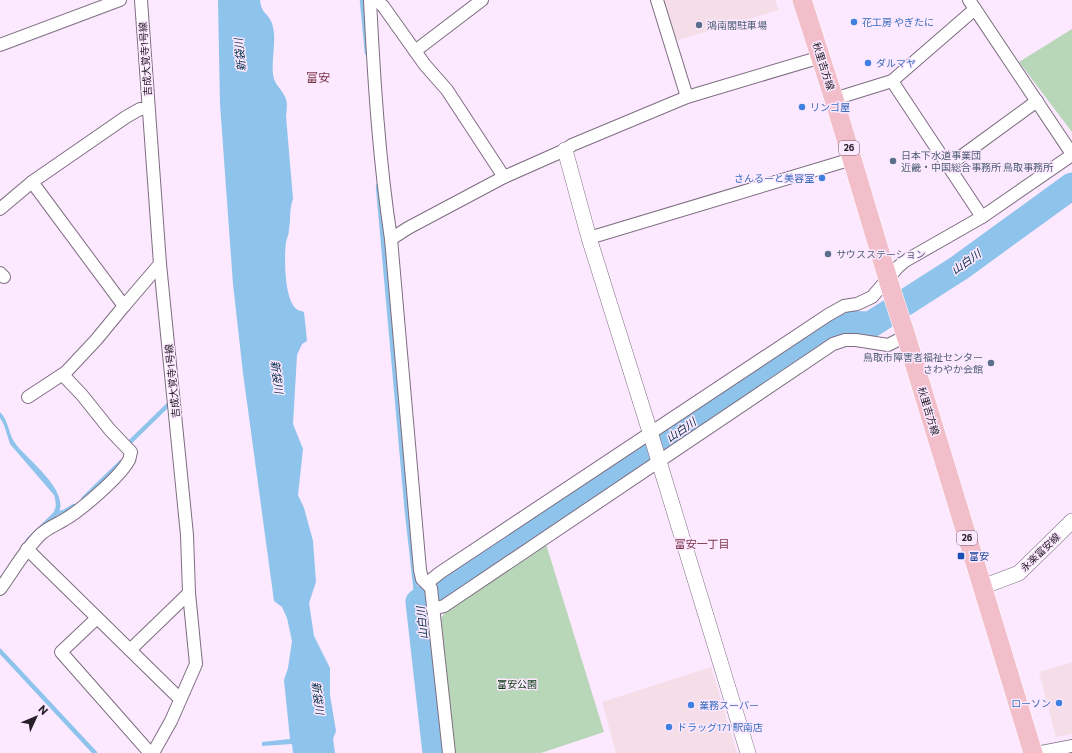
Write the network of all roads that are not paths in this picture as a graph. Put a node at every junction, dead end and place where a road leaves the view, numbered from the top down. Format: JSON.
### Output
{"nodes":[{"id":1,"x":120,"y":0,"type":"edge"},
{"id":2,"x":141,"y":0,"type":"edge"},
{"id":3,"x":370,"y":0,"type":"edge"},
{"id":4,"x":376,"y":0,"type":"edge"},
{"id":5,"x":482,"y":0,"type":"edge"},
{"id":6,"x":657,"y":0,"type":"edge"},
{"id":7,"x":802,"y":0,"type":"edge"},
{"id":8,"x":972,"y":5,"type":"edge"},
{"id":9,"x":0,"y":45,"type":"edge"},
{"id":10,"x":415,"y":51,"type":"junction"},
{"id":11,"x":821,"y":57,"type":"junction"},
{"id":12,"x":892,"y":81,"type":"junction"},
{"id":13,"x":686,"y":97,"type":"junction"},
{"id":14,"x":834,"y":99,"type":"junction"},
{"id":15,"x":1037,"y":101,"type":"junction"},
{"id":16,"x":148,"y":109,"type":"junction"},
{"id":17,"x":565,"y":150,"type":"junction"},
{"id":18,"x":1072,"y":154,"type":"edge"},
{"id":19,"x":852,"y":159,"type":"junction"},
{"id":20,"x":948,"y":166,"type":"junction"},
{"id":21,"x":504,"y":177,"type":"junction"},
{"id":22,"x":32,"y":182,"type":"junction"},
{"id":23,"x":0,"y":209,"type":"edge"},
{"id":24,"x":982,"y":217,"type":"junction"},
{"id":25,"x":589,"y":238,"type":"junction"},
{"id":26,"x":390,"y":239,"type":"junction"},
{"id":27,"x":160,"y":264,"type":"junction"},
{"id":28,"x":890,"y":288,"type":"junction"},
{"id":29,"x":124,"y":306,"type":"junction"},
{"id":30,"x":904,"y":329,"type":"junction"},
{"id":31,"x":63,"y":375,"type":"junction"},
{"id":32,"x":28,"y":397,"type":"dead end"},
{"id":33,"x":654,"y":446,"type":"junction"},
{"id":34,"x":1072,"y":521,"type":"edge"},
{"id":35,"x":28,"y":549,"type":"junction"},
{"id":36,"x":429,"y":585,"type":"junction"},
{"id":37,"x":982,"y":587,"type":"junction"},
{"id":38,"x":0,"y":589,"type":"edge"},
{"id":39,"x":189,"y":594,"type":"junction"},
{"id":40,"x":433,"y":605,"type":"junction"},
{"id":41,"x":97,"y":618,"type":"junction"},
{"id":42,"x":130,"y":650,"type":"junction"},
{"id":43,"x":180,"y":700,"type":"junction"},
{"id":44,"x":1072,"y":746,"type":"edge"},
{"id":45,"x":151,"y":753,"type":"edge"},
{"id":46,"x":449,"y":753,"type":"edge"},
{"id":47,"x":748,"y":753,"type":"edge"},
{"id":48,"x":1033,"y":753,"type":"edge"},
{"id":49,"x":1036,"y":753,"type":"edge"}],
"edges":[{"from":1,"to":9,"type":"street"},
{"from":2,"to":16,"type":"street","name":"吉成大覚寺1号線"},
{"from":3,"to":26,"type":"street"},
{"from":4,"to":10,"type":"street"},
{"from":5,"to":10,"type":"street"},
{"from":6,"to":13,"type":"street"},
{"from":7,"to":11,"type":"main road","name":"秋里吉方線","number":"26"},
{"from":8,"to":12,"type":"street"},
{"from":8,"to":15,"type":"street"},
{"from":10,"to":21,"type":"street"},
{"from":11,"to":13,"type":"street"},
{"from":11,"to":14,"type":"main road","name":"秋里吉方線","number":"26"},
{"from":12,"to":14,"type":"street"},
{"from":12,"to":20,"type":"street"},
{"from":13,"to":17,"type":"street"},
{"from":14,"to":19,"type":"main road","name":"秋里吉方線","number":"26"},
{"from":15,"to":18,"type":"street"},
{"from":15,"to":20,"type":"street"},
{"from":16,"to":22,"type":"street"},
{"from":16,"to":27,"type":"street","name":"吉成大覚寺1号線"},
{"from":17,"to":21,"type":"street"},
{"from":17,"to":25,"type":"street"},
{"from":18,"to":24,"type":"street"},
{"from":19,"to":25,"type":"street"},
{"from":19,"to":28,"type":"main road","name":"秋里吉方線","number":"26"},
{"from":20,"to":24,"type":"street"},
{"from":21,"to":26,"type":"street"},
{"from":22,"to":23,"type":"street"},
{"from":22,"to":29,"type":"street"},
{"from":24,"to":28,"type":"street"},
{"from":25,"to":33,"type":"street"},
{"from":26,"to":36,"type":"street"},
{"from":27,"to":29,"type":"street"},
{"from":27,"to":39,"type":"street","name":"吉成大覚寺1号線"},
{"from":28,"to":30,"type":"main road","name":"秋里吉方線","number":"26"},
{"from":28,"to":33,"type":"street"},
{"from":29,"to":31,"type":"street"},
{"from":30,"to":33,"type":"street"},
{"from":30,"to":37,"type":"main road","name":"秋里吉方線","number":"26"},
{"from":31,"to":32,"type":"street"},
{"from":31,"to":35,"type":"street"},
{"from":33,"to":36,"type":"street"},
{"from":33,"to":40,"type":"street"},
{"from":33,"to":47,"type":"street"},
{"from":34,"to":37,"type":"street","name":"永楽富安線"},
{"from":35,"to":38,"type":"street"},
{"from":35,"to":41,"type":"street"},
{"from":36,"to":40,"type":"street"},
{"from":37,"to":48,"type":"main road","name":"秋里吉方線","number":"26"},
{"from":39,"to":42,"type":"street"},
{"from":39,"to":43,"type":"street","name":"吉成大覚寺1号線"},
{"from":40,"to":46,"type":"street"},
{"from":41,"to":42,"type":"street"},
{"from":41,"to":45,"type":"street"},
{"from":42,"to":43,"type":"street"},
{"from":43,"to":45,"type":"street","name":"吉成大覚寺1号線"},
{"from":44,"to":49,"type":"street"}]}
